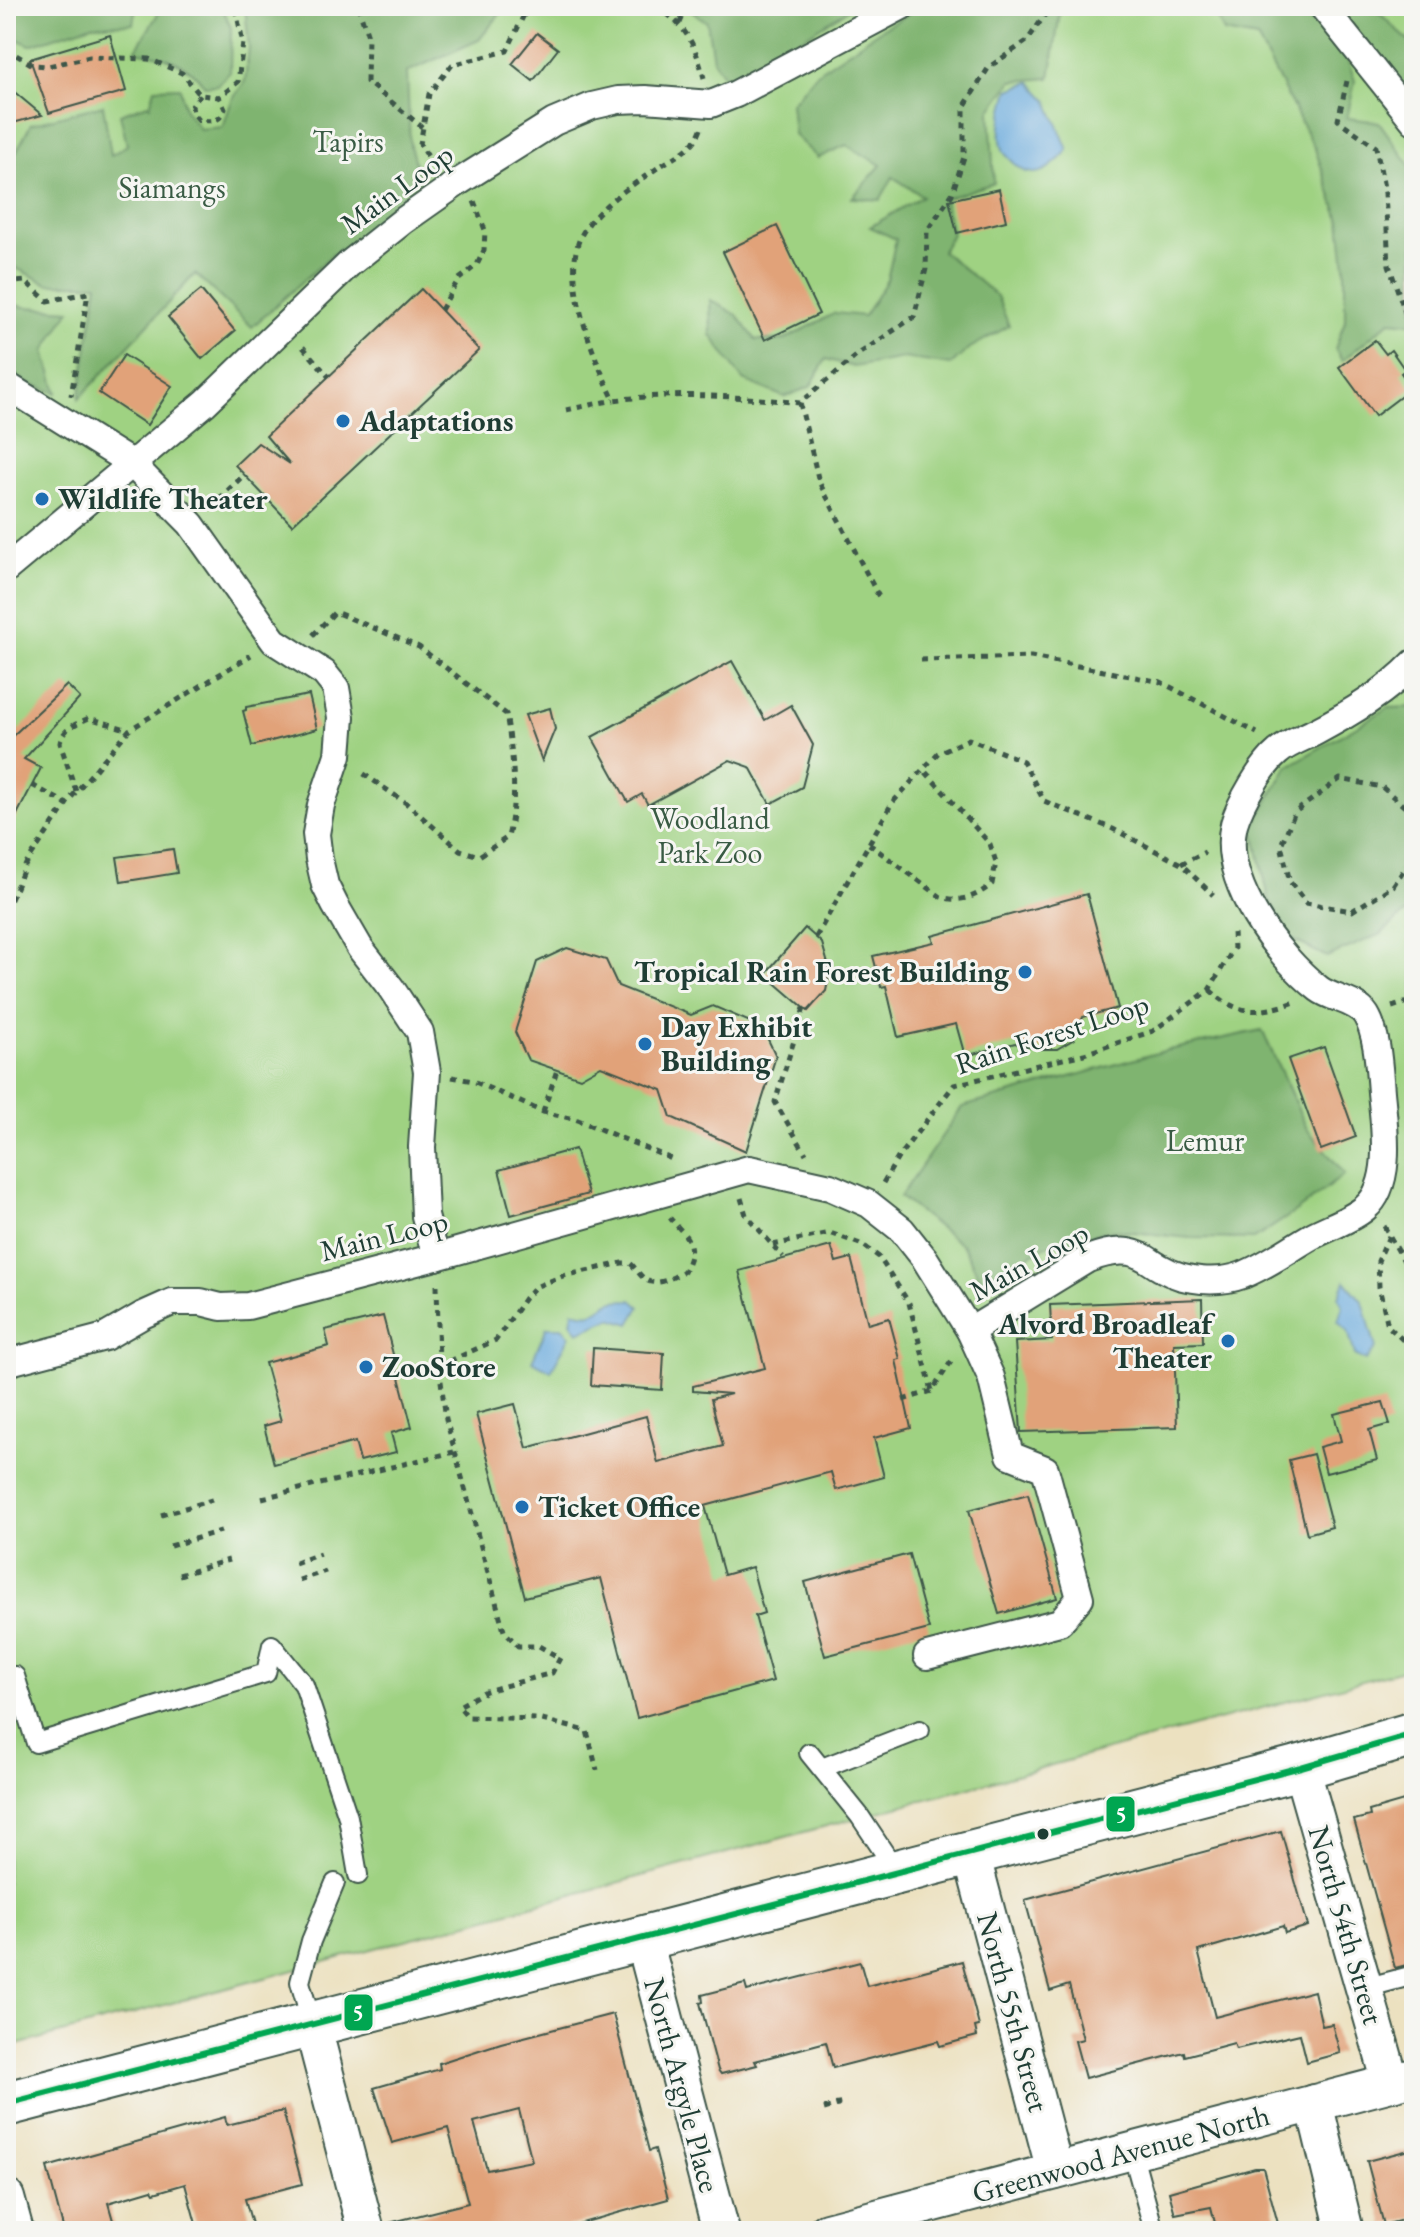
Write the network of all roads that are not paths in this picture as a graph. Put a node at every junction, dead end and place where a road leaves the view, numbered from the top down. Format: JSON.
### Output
{"nodes":[{"id":1,"x":902,"y":6,"type":"edge"},
{"id":2,"x":1322,"y":6,"type":"edge"},
{"id":3,"x":1414,"y":121,"type":"edge"},
{"id":4,"x":6,"y":385,"type":"edge"},
{"id":5,"x":131,"y":463,"type":"junction"},
{"id":6,"x":6,"y":569,"type":"edge"},
{"id":7,"x":1414,"y":663,"type":"edge"},
{"id":8,"x":436,"y":1257,"type":"junction"},
{"id":9,"x":970,"y":1331,"type":"junction"},
{"id":10,"x":6,"y":1363,"type":"edge"},
{"id":11,"x":927,"y":1656,"type":"dead end"},
{"id":12,"x":6,"y":1677,"type":"edge"},
{"id":13,"x":920,"y":1730,"type":"dead end"},
{"id":14,"x":1414,"y":1734,"type":"edge"},
{"id":15,"x":809,"y":1753,"type":"dead end"},
{"id":16,"x":1301,"y":1767,"type":"junction"},
{"id":17,"x":822,"y":1768,"type":"junction"},
{"id":18,"x":971,"y":1853,"type":"junction"},
{"id":19,"x":897,"y":1872,"type":"junction"},
{"id":20,"x":358,"y":1875,"type":"dead end"},
{"id":21,"x":335,"y":1883,"type":"dead end"},
{"id":22,"x":644,"y":1940,"type":"junction"},
{"id":23,"x":1414,"y":1975,"type":"edge"},
{"id":24,"x":1365,"y":1988,"type":"junction"},
{"id":25,"x":312,"y":2024,"type":"junction"},
{"id":26,"x":1402,"y":2080,"type":"edge"},
{"id":27,"x":16,"y":2102,"type":"edge"},
{"id":28,"x":1314,"y":2103,"type":"junction"},
{"id":29,"x":1132,"y":2151,"type":"junction"},
{"id":30,"x":1055,"y":2171,"type":"junction"},
{"id":31,"x":6,"y":2198,"type":"edge"},
{"id":32,"x":948,"y":2216,"type":"edge"},
{"id":33,"x":15,"y":2231,"type":"edge"},
{"id":34,"x":366,"y":2231,"type":"edge"},
{"id":35,"x":721,"y":2231,"type":"edge"},
{"id":36,"x":827,"y":2231,"type":"edge"},
{"id":37,"x":1154,"y":2231,"type":"edge"},
{"id":38,"x":1345,"y":2231,"type":"edge"}],
"edges":[{"from":1,"to":5,"type":"street","name":"Main Loop"},
{"from":2,"to":3,"type":"street"},
{"from":4,"to":5,"type":"street"},
{"from":5,"to":6,"type":"street","name":"Main Loop"},
{"from":5,"to":8,"type":"street"},
{"from":7,"to":9,"type":"street","name":"Main Loop"},
{"from":8,"to":9,"type":"street","name":"Main Loop"},
{"from":8,"to":10,"type":"street","name":"Main Loop"},
{"from":9,"to":11,"type":"street"},
{"from":12,"to":20,"type":"lane"},
{"from":13,"to":17,"type":"lane"},
{"from":14,"to":16,"type":"street"},
{"from":15,"to":17,"type":"lane"},
{"from":16,"to":18,"type":"street"},
{"from":16,"to":24,"type":"street","name":"North 54th Street"},
{"from":17,"to":19,"type":"lane"},
{"from":18,"to":19,"type":"street"},
{"from":18,"to":30,"type":"street","name":"North 55th Street"},
{"from":19,"to":22,"type":"street"},
{"from":21,"to":25,"type":"lane"},
{"from":22,"to":25,"type":"street"},
{"from":22,"to":35,"type":"street","name":"North Argyle Place"},
{"from":23,"to":24,"type":"lane"},
{"from":24,"to":26,"type":"street","name":"North 54th Street"},
{"from":25,"to":27,"type":"street"},
{"from":25,"to":34,"type":"street"},
{"from":26,"to":28,"type":"street","name":"Greenwood Avenue North"},
{"from":28,"to":29,"type":"street","name":"Greenwood Avenue North"},
{"from":28,"to":38,"type":"street"},
{"from":29,"to":30,"type":"street","name":"Greenwood Avenue North"},
{"from":29,"to":37,"type":"lane"},
{"from":30,"to":32,"type":"street","name":"Greenwood Avenue North"},
{"from":31,"to":33,"type":"street"},
{"from":32,"to":36,"type":"street","name":"Greenwood Avenue North"}]}
